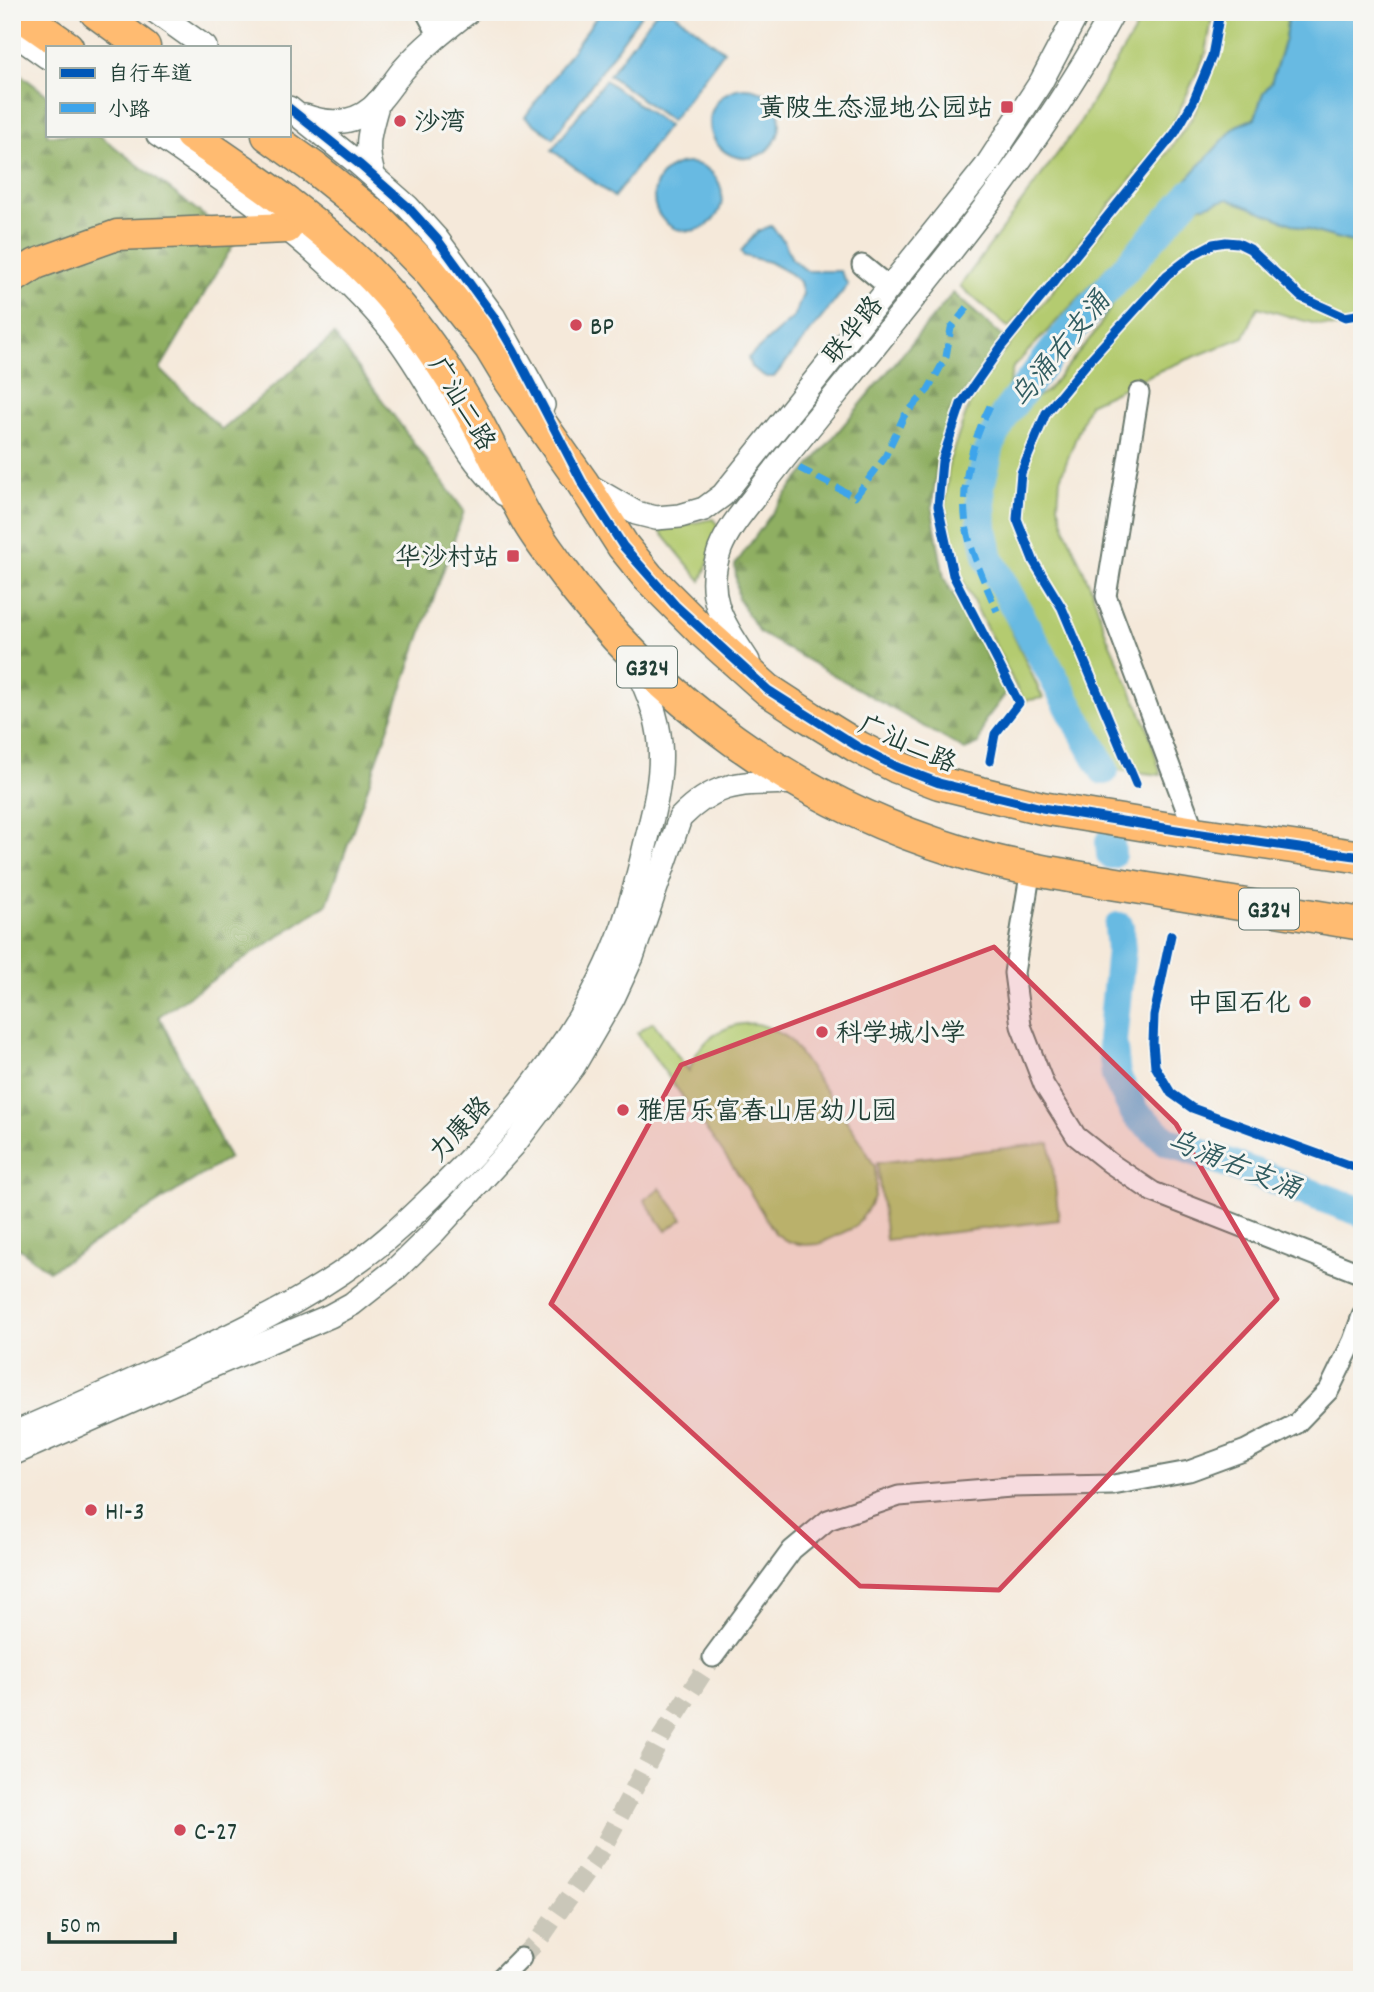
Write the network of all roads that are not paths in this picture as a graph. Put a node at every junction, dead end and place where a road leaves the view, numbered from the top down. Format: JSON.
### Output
{"nodes":[{"id":1,"x":17,"y":12,"type":"edge"},
{"id":2,"x":96,"y":12,"type":"edge"},
{"id":3,"x":156,"y":12,"type":"edge"},
{"id":4,"x":426,"y":12,"type":"edge"},
{"id":5,"x":468,"y":12,"type":"edge"},
{"id":6,"x":1079,"y":12,"type":"edge"},
{"id":7,"x":1113,"y":12,"type":"edge"},
{"id":8,"x":12,"y":32,"type":"edge"},
{"id":9,"x":439,"y":36,"type":"junction"},
{"id":10,"x":66,"y":46,"type":"edge"},
{"id":11,"x":143,"y":46,"type":"edge"},
{"id":12,"x":204,"y":46,"type":"edge"},
{"id":13,"x":46,"y":56,"type":"edge"},
{"id":14,"x":378,"y":102,"type":"junction"},
{"id":15,"x":292,"y":111,"type":"edge"},
{"id":16,"x":159,"y":136,"type":"edge"},
{"id":17,"x":192,"y":136,"type":"edge"},
{"id":18,"x":270,"y":136,"type":"edge"},
{"id":19,"x":374,"y":177,"type":"junction"},
{"id":20,"x":287,"y":228,"type":"junction"},
{"id":21,"x":862,"y":265,"type":"dead end"},
{"id":22,"x":12,"y":279,"type":"edge"},
{"id":23,"x":890,"y":288,"type":"junction"},
{"id":24,"x":1139,"y":393,"type":"dead end"},
{"id":25,"x":582,"y":482,"type":"junction"},
{"id":26,"x":527,"y":520,"type":"junction"},
{"id":27,"x":627,"y":648,"type":"junction"},
{"id":28,"x":768,"y":690,"type":"junction"},
{"id":29,"x":798,"y":782,"type":"junction"},
{"id":30,"x":1181,"y":831,"type":"junction"},
{"id":31,"x":1362,"y":857,"type":"edge"},
{"id":32,"x":1044,"y":871,"type":"junction"},
{"id":33,"x":1362,"y":924,"type":"edge"},
{"id":34,"x":1362,"y":1275,"type":"edge"},
{"id":35,"x":1362,"y":1316,"type":"edge"},
{"id":36,"x":12,"y":1434,"type":"edge"},
{"id":37,"x":12,"y":1454,"type":"edge"},
{"id":38,"x":713,"y":1657,"type":"tunnel mouth"},
{"id":39,"x":520,"y":1958,"type":"tunnel mouth"},
{"id":40,"x":499,"y":1980,"type":"edge"}],
"edges":[{"from":1,"to":10,"type":"highway"},
{"from":2,"to":11,"type":"highway"},
{"from":3,"to":12,"type":"street"},
{"from":4,"to":9,"type":"street"},
{"from":5,"to":9,"type":"street"},
{"from":6,"to":23,"type":"street","name":"联华路"},
{"from":7,"to":28,"type":"street","name":"联华路"},
{"from":8,"to":13,"type":"street"},
{"from":9,"to":14,"type":"street"},
{"from":14,"to":15,"type":"street"},
{"from":14,"to":19,"type":"street"},
{"from":15,"to":19,"type":"street"},
{"from":16,"to":20,"type":"street"},
{"from":17,"to":26,"type":"highway","name":"广汕二路","number":"G324"},
{"from":18,"to":25,"type":"highway","name":"广汕二路","number":"G324"},
{"from":19,"to":25,"type":"street"},
{"from":20,"to":22,"type":"main road"},
{"from":20,"to":26,"type":"street"},
{"from":21,"to":23,"type":"street"},
{"from":23,"to":25,"type":"street","name":"联华路"},
{"from":24,"to":30,"type":"street"},
{"from":25,"to":28,"type":"highway","name":"广汕二路","number":"G324"},
{"from":26,"to":27,"type":"highway","name":"广汕二路","number":"G324"},
{"from":27,"to":29,"type":"highway","name":"广汕二路","number":"G324"},
{"from":27,"to":36,"type":"street","name":"力康路"},
{"from":28,"to":30,"type":"highway","name":"广汕二路","number":"G324"},
{"from":29,"to":32,"type":"highway","name":"广汕二路","number":"G324"},
{"from":29,"to":37,"type":"street","name":"力康路"},
{"from":30,"to":31,"type":"highway","name":"广汕二路","number":"G324"},
{"from":32,"to":33,"type":"highway","name":"广汕二路","number":"G324"},
{"from":32,"to":34,"type":"street"},
{"from":35,"to":38,"type":"street"},
{"from":39,"to":40,"type":"street"}]}
